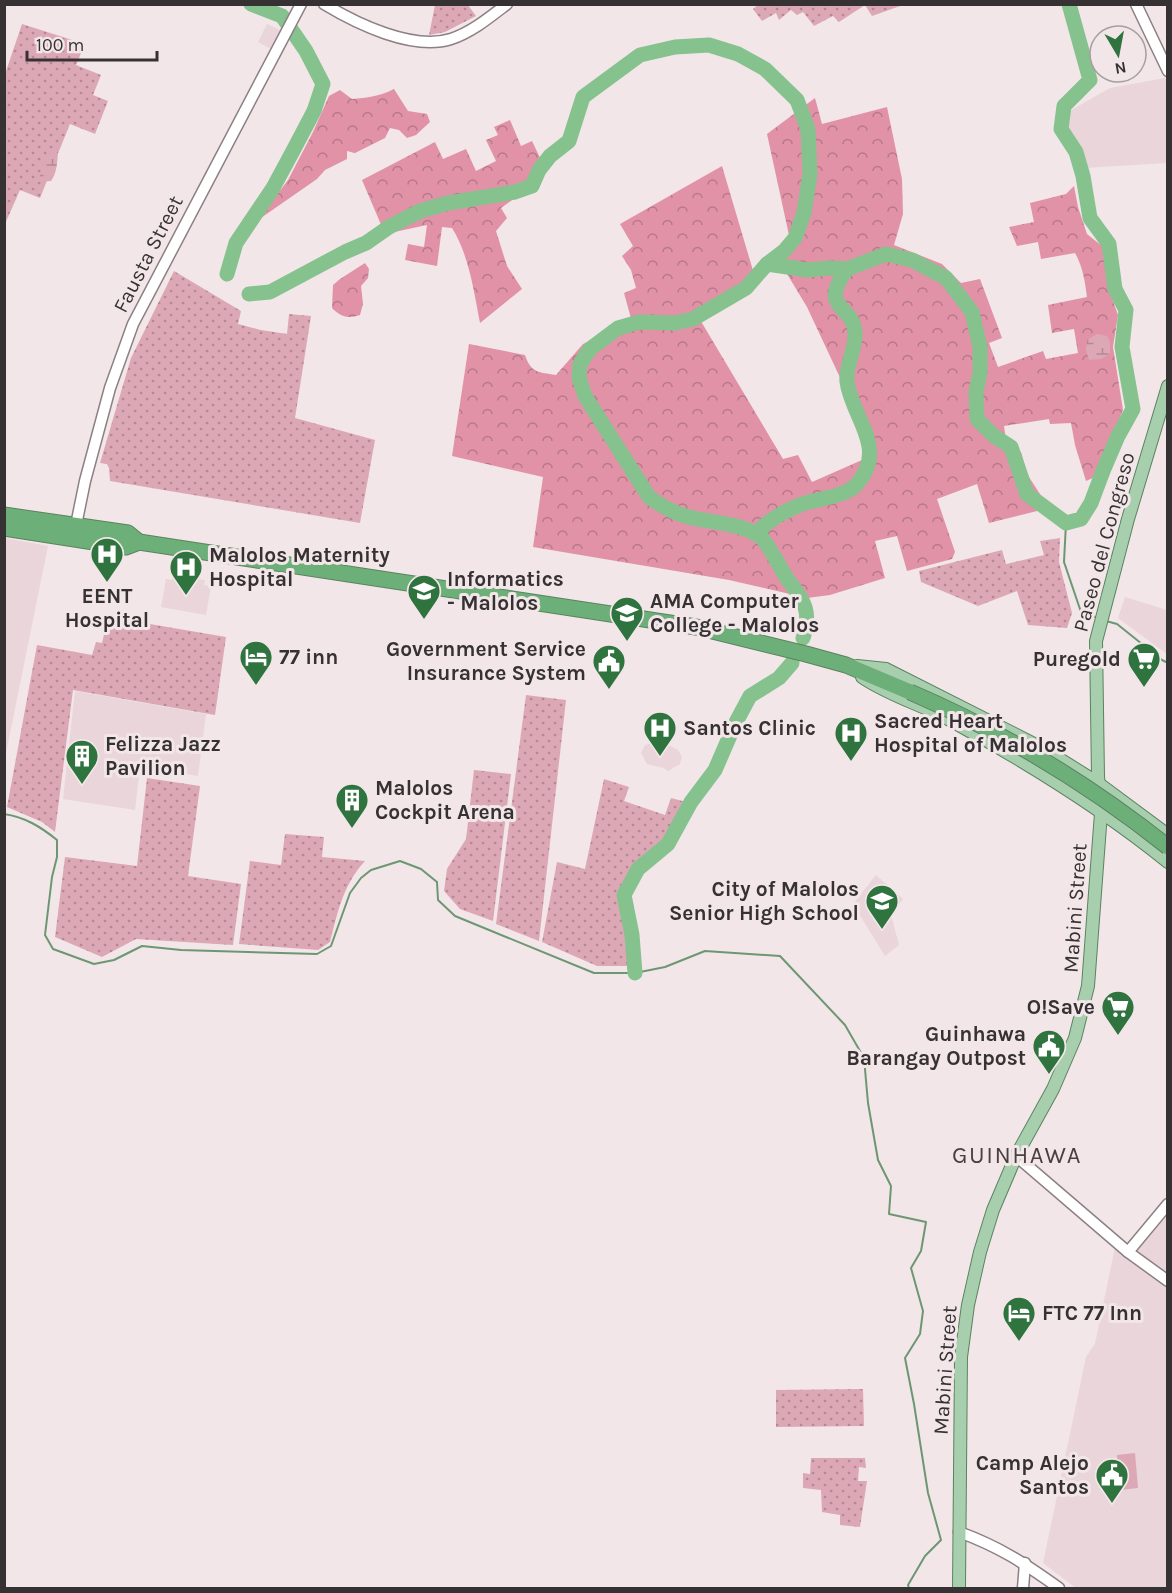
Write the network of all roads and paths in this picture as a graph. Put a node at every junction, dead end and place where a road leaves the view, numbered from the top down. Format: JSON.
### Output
{"nodes":[{"id":1,"x":324,"y":4,"type":"edge"},
{"id":2,"x":507,"y":4,"type":"edge"},
{"id":3,"x":1136,"y":4,"type":"edge"},
{"id":4,"x":298,"y":9,"type":"edge"},
{"id":5,"x":1167,"y":71,"type":"edge"},
{"id":6,"x":1167,"y":386,"type":"edge"},
{"id":7,"x":4,"y":515,"type":"edge"},
{"id":8,"x":4,"y":528,"type":"edge"},
{"id":9,"x":75,"y":532,"type":"junction"},
{"id":10,"x":846,"y":665,"type":"junction"},
{"id":11,"x":1098,"y":783,"type":"junction"},
{"id":12,"x":1101,"y":813,"type":"junction"},
{"id":13,"x":1167,"y":835,"type":"edge"},
{"id":14,"x":1167,"y":847,"type":"edge"},
{"id":15,"x":1167,"y":862,"type":"edge"},
{"id":16,"x":1016,"y":1156,"type":"junction"},
{"id":17,"x":1167,"y":1204,"type":"edge"},
{"id":18,"x":1128,"y":1252,"type":"junction"},
{"id":19,"x":1167,"y":1281,"type":"edge"},
{"id":20,"x":959,"y":1532,"type":"junction"},
{"id":21,"x":1025,"y":1563,"type":"junction"},
{"id":22,"x":959,"y":1588,"type":"edge"},
{"id":23,"x":1023,"y":1588,"type":"edge"},
{"id":24,"x":1059,"y":1588,"type":"edge"}],
"edges":[{"from":1,"to":2,"type":"street"},
{"from":3,"to":5,"type":"street"},
{"from":4,"to":9,"type":"street","name":"Fausta Street"},
{"from":6,"to":11,"type":"main road","name":"Paseo del Congreso"},
{"from":7,"to":9,"type":"highway"},
{"from":8,"to":9,"type":"highway"},
{"from":9,"to":10,"type":"highway"},
{"from":10,"to":11,"type":"main road"},
{"from":10,"to":12,"type":"main road"},
{"from":10,"to":14,"type":"highway","bridge":true},
{"from":11,"to":12,"type":"main road","name":"Mabini Street"},
{"from":11,"to":13,"type":"main road"},
{"from":12,"to":15,"type":"main road"},
{"from":12,"to":16,"type":"main road","name":"Mabini Street"},
{"from":16,"to":18,"type":"street"},
{"from":16,"to":20,"type":"main road","name":"Mabini Street"},
{"from":17,"to":18,"type":"street"},
{"from":18,"to":19,"type":"street"},
{"from":20,"to":21,"type":"street"},
{"from":20,"to":22,"type":"main road","name":"Mabini Street"},
{"from":21,"to":23,"type":"street"},
{"from":21,"to":24,"type":"street"}]}
